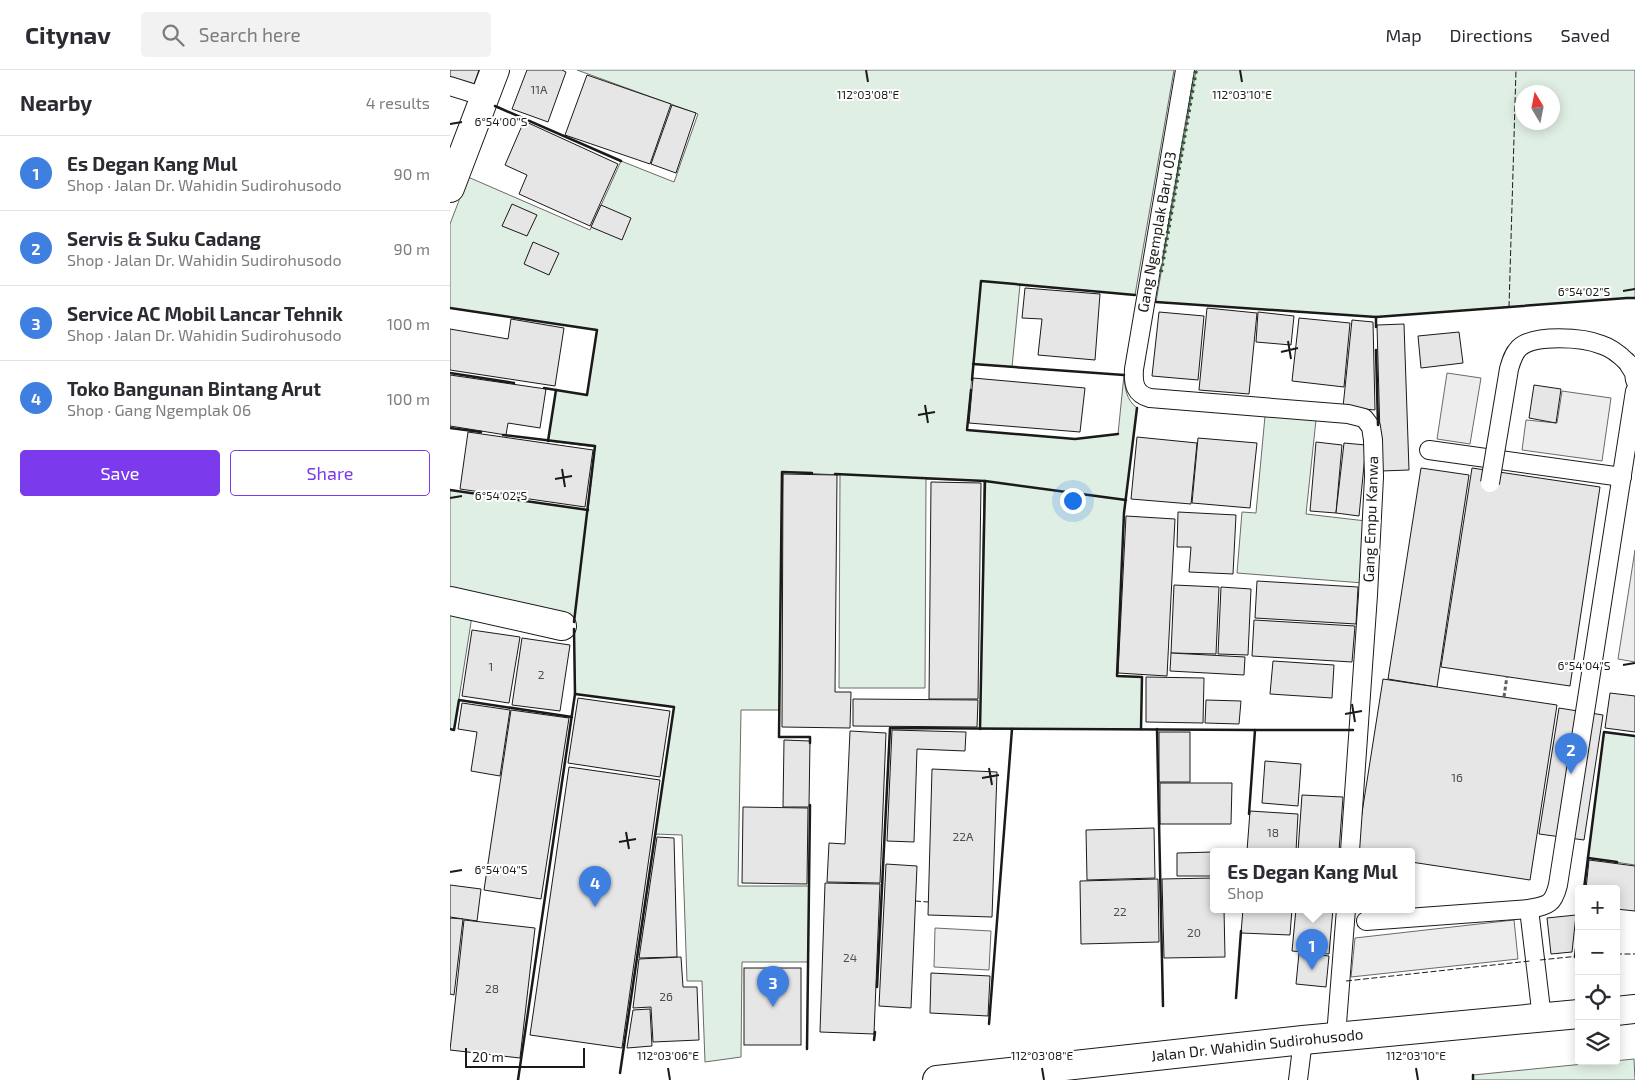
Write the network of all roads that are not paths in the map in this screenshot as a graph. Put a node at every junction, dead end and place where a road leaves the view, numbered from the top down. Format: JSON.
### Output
{"nodes":[{"id":1,"x":495,"y":70,"type":"edge"},
{"id":2,"x":1185,"y":70,"type":"edge"},
{"id":3,"x":450,"y":86,"type":"edge"},
{"id":4,"x":485,"y":97,"type":"junction"},
{"id":5,"x":450,"y":188,"type":"edge"},
{"id":6,"x":1635,"y":380,"type":"edge"},
{"id":7,"x":1635,"y":391,"type":"edge"},
{"id":8,"x":1139,"y":392,"type":"joint"},
{"id":9,"x":1429,"y":450,"type":"dead end"},
{"id":10,"x":1622,"y":478,"type":"junction"},
{"id":11,"x":1490,"y":483,"type":"dead end"},
{"id":12,"x":450,"y":601,"type":"edge"},
{"id":13,"x":562,"y":626,"type":"dead end"},
{"id":14,"x":1350,"y":848,"type":"edge"},
{"id":15,"x":1529,"y":909,"type":"junction"},
{"id":16,"x":1346,"y":913,"type":"edge"},
{"id":17,"x":1366,"y":921,"type":"dead end"},
{"id":18,"x":1635,"y":1009,"type":"edge"},
{"id":19,"x":1620,"y":1011,"type":"edge"},
{"id":20,"x":1575,"y":1014,"type":"edge"},
{"id":21,"x":1542,"y":1018,"type":"junction"},
{"id":22,"x":1336,"y":1036,"type":"junction"},
{"id":23,"x":1303,"y":1040,"type":"junction"},
{"id":24,"x":937,"y":1080,"type":"edge"},
{"id":25,"x":1298,"y":1080,"type":"edge"}],
"edges":[{"from":1,"to":4,"type":"main road"},
{"from":2,"to":8,"type":"lane","name":"Gang Ngemplak Baru 03"},
{"from":3,"to":4,"type":"lane"},
{"from":4,"to":5,"type":"main road"},
{"from":6,"to":11,"type":"lane","bridge":true},
{"from":7,"to":10,"type":"lane"},
{"from":8,"to":14,"type":"lane","name":"Gang Empu Kanwa"},
{"from":9,"to":10,"type":"lane"},
{"from":10,"to":15,"type":"lane"},
{"from":12,"to":13,"type":"main road"},
{"from":15,"to":17,"type":"lane"},
{"from":15,"to":21,"type":"lane"},
{"from":16,"to":22,"type":"lane"},
{"from":18,"to":19,"type":"main road"},
{"from":20,"to":21,"type":"main road","name":"Jalan Dr. Wahidin Sudirohusodo"},
{"from":21,"to":22,"type":"main road","name":"Jalan Dr. Wahidin Sudirohusodo"},
{"from":22,"to":23,"type":"main road","name":"Jalan Dr. Wahidin Sudirohusodo"},
{"from":23,"to":24,"type":"main road","name":"Jalan Dr. Wahidin Sudirohusodo"},
{"from":23,"to":25,"type":"lane"}]}
